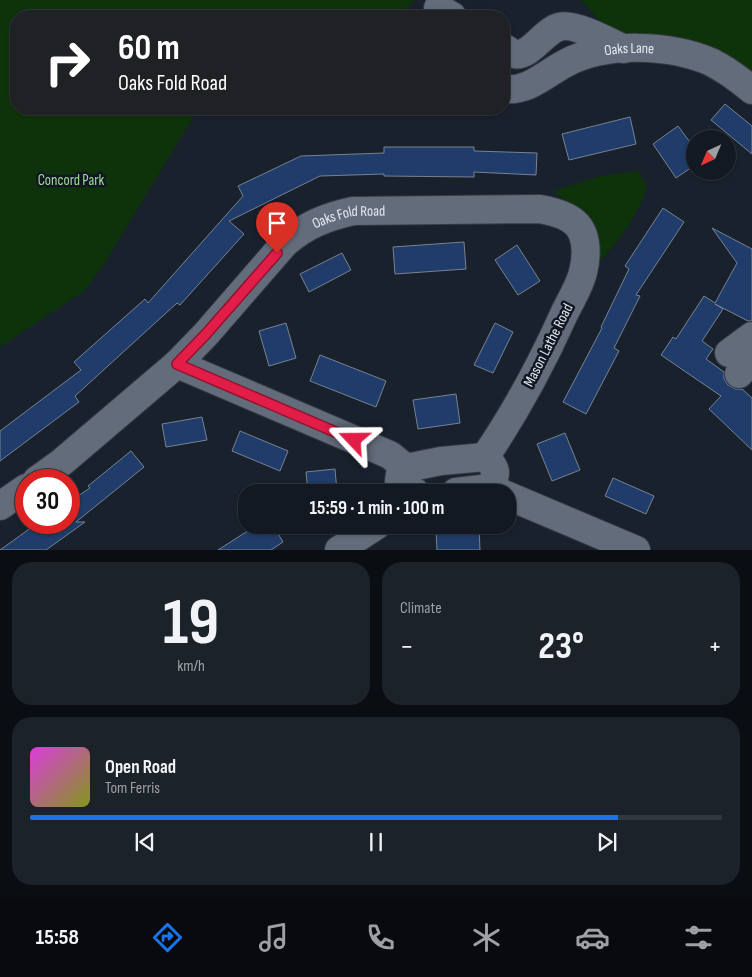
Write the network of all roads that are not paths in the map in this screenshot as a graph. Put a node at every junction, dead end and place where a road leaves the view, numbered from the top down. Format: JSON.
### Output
{"nodes":[{"id":1,"x":624,"y":49,"type":"junction"},
{"id":2,"x":510,"y":52,"type":"edge"},
{"id":3,"x":510,"y":90,"type":"edge"},
{"id":4,"x":752,"y":90,"type":"edge"},
{"id":5,"x":579,"y":226,"type":"joint"},
{"id":6,"x":752,"y":336,"type":"edge"},
{"id":7,"x":740,"y":362,"type":"edge"},
{"id":8,"x":177,"y":364,"type":"junction"},
{"id":9,"x":485,"y":457,"type":"junction"},
{"id":10,"x":52,"y":469,"type":"edge"},
{"id":11,"x":410,"y":480,"type":"edge"},
{"id":12,"x":498,"y":484,"type":"edge"},
{"id":13,"x":15,"y":496,"type":"edge"},
{"id":14,"x":516,"y":499,"type":"edge"},
{"id":15,"x":0,"y":506,"type":"edge"},
{"id":16,"x":363,"y":534,"type":"edge"},
{"id":17,"x":339,"y":550,"type":"edge"},
{"id":18,"x":636,"y":550,"type":"edge"}],
"edges":[{"from":1,"to":2,"type":"street"},
{"from":1,"to":3,"type":"street","name":"Oaks Lane"},
{"from":1,"to":4,"type":"street","name":"Oaks Lane"},
{"from":5,"to":8,"type":"street","name":"Oaks Fold Road"},
{"from":5,"to":9,"type":"street","name":"Mason Lathe Road"},
{"from":6,"to":7,"type":"street"},
{"from":8,"to":10,"type":"street","name":"Oaks Fold Road"},
{"from":8,"to":11,"type":"street"},
{"from":9,"to":11,"type":"street"},
{"from":9,"to":12,"type":"street"},
{"from":13,"to":15,"type":"street"},
{"from":14,"to":18,"type":"street"},
{"from":16,"to":17,"type":"street"}]}
